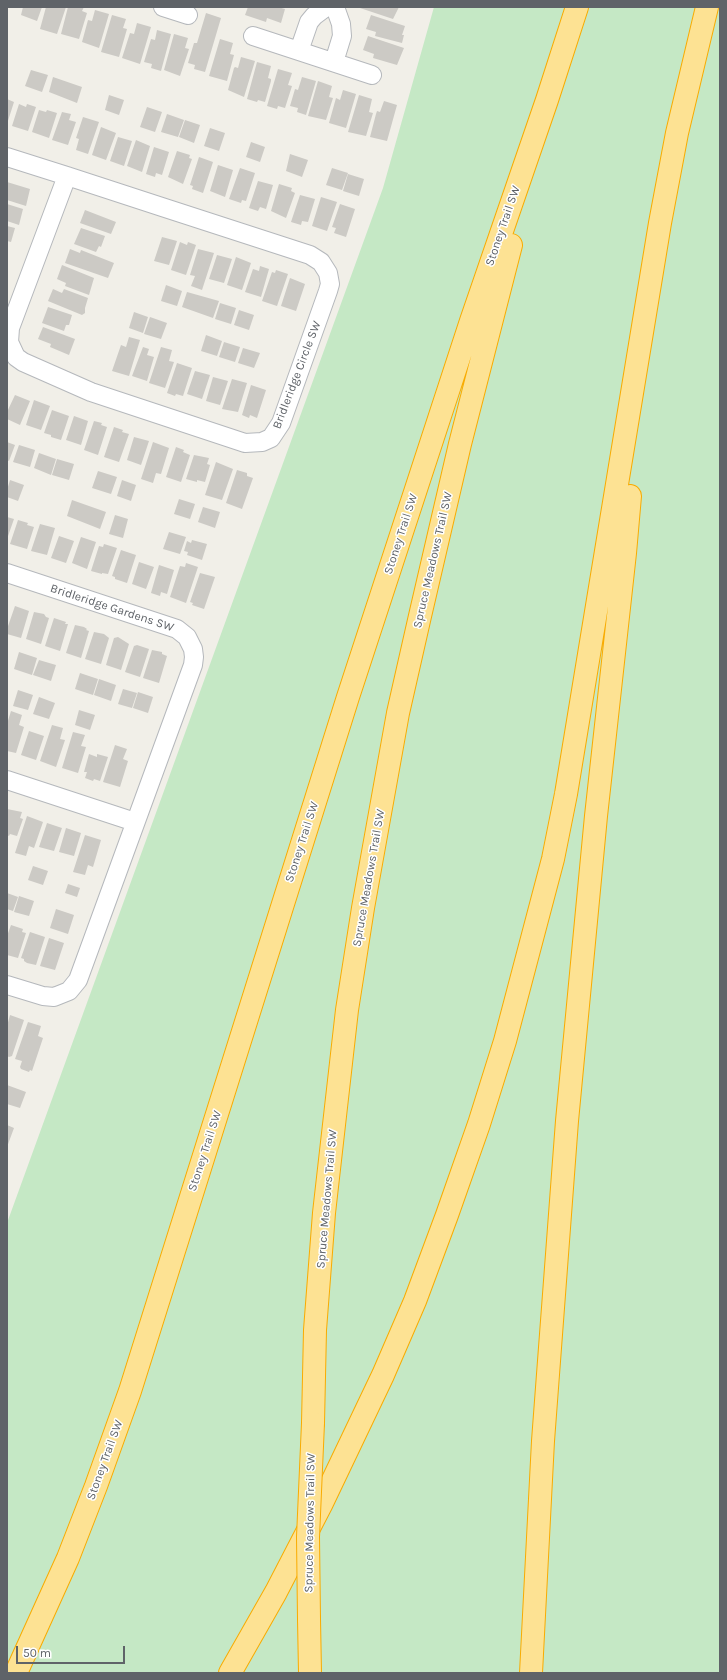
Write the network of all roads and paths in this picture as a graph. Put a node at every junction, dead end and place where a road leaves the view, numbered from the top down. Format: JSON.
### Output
{"nodes":[{"id":1,"x":164,"y":7,"type":"edge"},
{"id":2,"x":326,"y":7,"type":"edge"},
{"id":3,"x":335,"y":7,"type":"edge"},
{"id":4,"x":577,"y":7,"type":"edge"},
{"id":5,"x":707,"y":7,"type":"edge"},
{"id":6,"x":188,"y":15,"type":"dead end"},
{"id":7,"x":252,"y":36,"type":"dead end"},
{"id":8,"x":299,"y":51,"type":"junction"},
{"id":9,"x":334,"y":62,"type":"junction"},
{"id":10,"x":372,"y":75,"type":"dead end"},
{"id":11,"x":547,"y":100,"type":"junction"},
{"id":12,"x":7,"y":157,"type":"edge"},
{"id":13,"x":67,"y":176,"type":"junction"},
{"id":14,"x":634,"y":393,"type":"junction"},
{"id":15,"x":7,"y":573,"type":"edge"},
{"id":16,"x":7,"y":780,"type":"edge"},
{"id":17,"x":135,"y":822,"type":"junction"},
{"id":18,"x":7,"y":985,"type":"edge"},
{"id":19,"x":16,"y":1673,"type":"edge"},
{"id":20,"x":230,"y":1673,"type":"edge"},
{"id":21,"x":310,"y":1673,"type":"edge"},
{"id":22,"x":531,"y":1673,"type":"edge"}],
"edges":[{"from":1,"to":6,"type":"street"},
{"from":2,"to":8,"type":"street"},
{"from":3,"to":9,"type":"street"},
{"from":4,"to":11,"type":"highway","name":"Stoney Trail SW"},
{"from":5,"to":14,"type":"highway"},
{"from":7,"to":8,"type":"street"},
{"from":8,"to":9,"type":"street"},
{"from":9,"to":10,"type":"street"},
{"from":11,"to":19,"type":"highway","name":"Stoney Trail SW"},
{"from":11,"to":21,"type":"highway","name":"Spruce Meadows Trail SW","bridge":true},
{"from":12,"to":13,"type":"street","name":"Bridleridge Circle SW"},
{"from":13,"to":13,"type":"street","name":"Bridleridge Circle SW"},
{"from":14,"to":20,"type":"highway"},
{"from":14,"to":22,"type":"highway"},
{"from":15,"to":17,"type":"street","name":"Bridleridge Gardens SW"},
{"from":16,"to":17,"type":"street"},
{"from":17,"to":18,"type":"street","name":"Bridleridge Gardens SW"}]}
